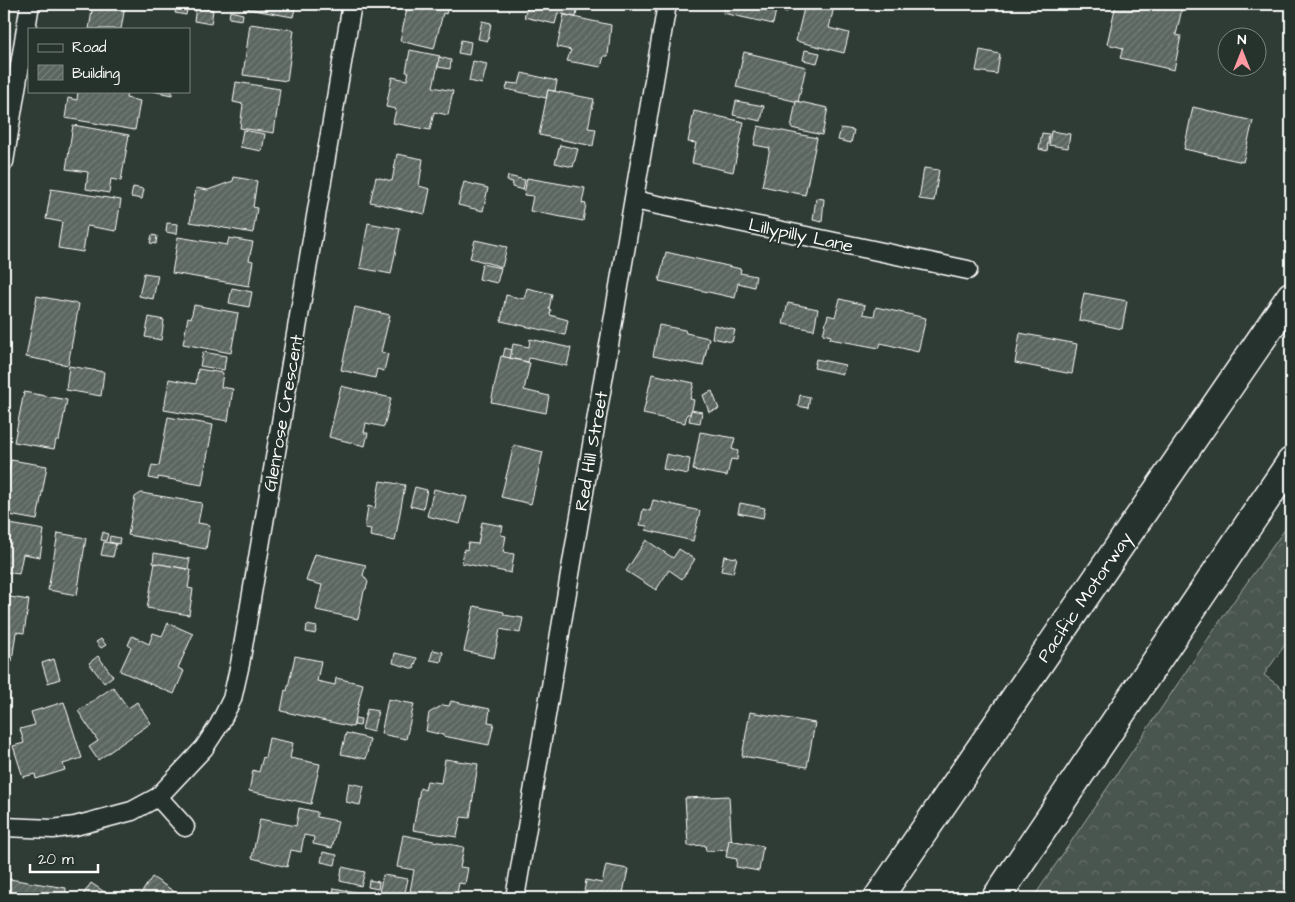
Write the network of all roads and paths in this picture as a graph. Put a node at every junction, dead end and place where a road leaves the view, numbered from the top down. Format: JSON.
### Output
{"nodes":[{"id":1,"x":30,"y":4,"type":"edge"},
{"id":2,"x":352,"y":4,"type":"edge"},
{"id":3,"x":667,"y":4,"type":"edge"},
{"id":4,"x":4,"y":162,"type":"edge"},
{"id":5,"x":634,"y":200,"type":"junction"},
{"id":6,"x":968,"y":270,"type":"dead end"},
{"id":7,"x":1291,"y":296,"type":"edge"},
{"id":8,"x":1291,"y":462,"type":"edge"},
{"id":9,"x":158,"y":797,"type":"junction"},
{"id":10,"x":4,"y":826,"type":"edge"},
{"id":11,"x":185,"y":827,"type":"dead end"},
{"id":12,"x":515,"y":898,"type":"edge"},
{"id":13,"x":878,"y":898,"type":"edge"},
{"id":14,"x":996,"y":898,"type":"edge"}],
"edges":[{"from":1,"to":4,"type":"street"},
{"from":2,"to":9,"type":"street","name":"Glenrose Crescent"},
{"from":3,"to":5,"type":"street","name":"Red Hill Street"},
{"from":5,"to":6,"type":"street","name":"Lillypilly Lane"},
{"from":5,"to":12,"type":"street","name":"Red Hill Street"},
{"from":7,"to":13,"type":"highway","name":"Pacific Motorway"},
{"from":8,"to":14,"type":"highway"},
{"from":9,"to":10,"type":"street","name":"Glenrose Crescent"},
{"from":9,"to":11,"type":"street"}]}
